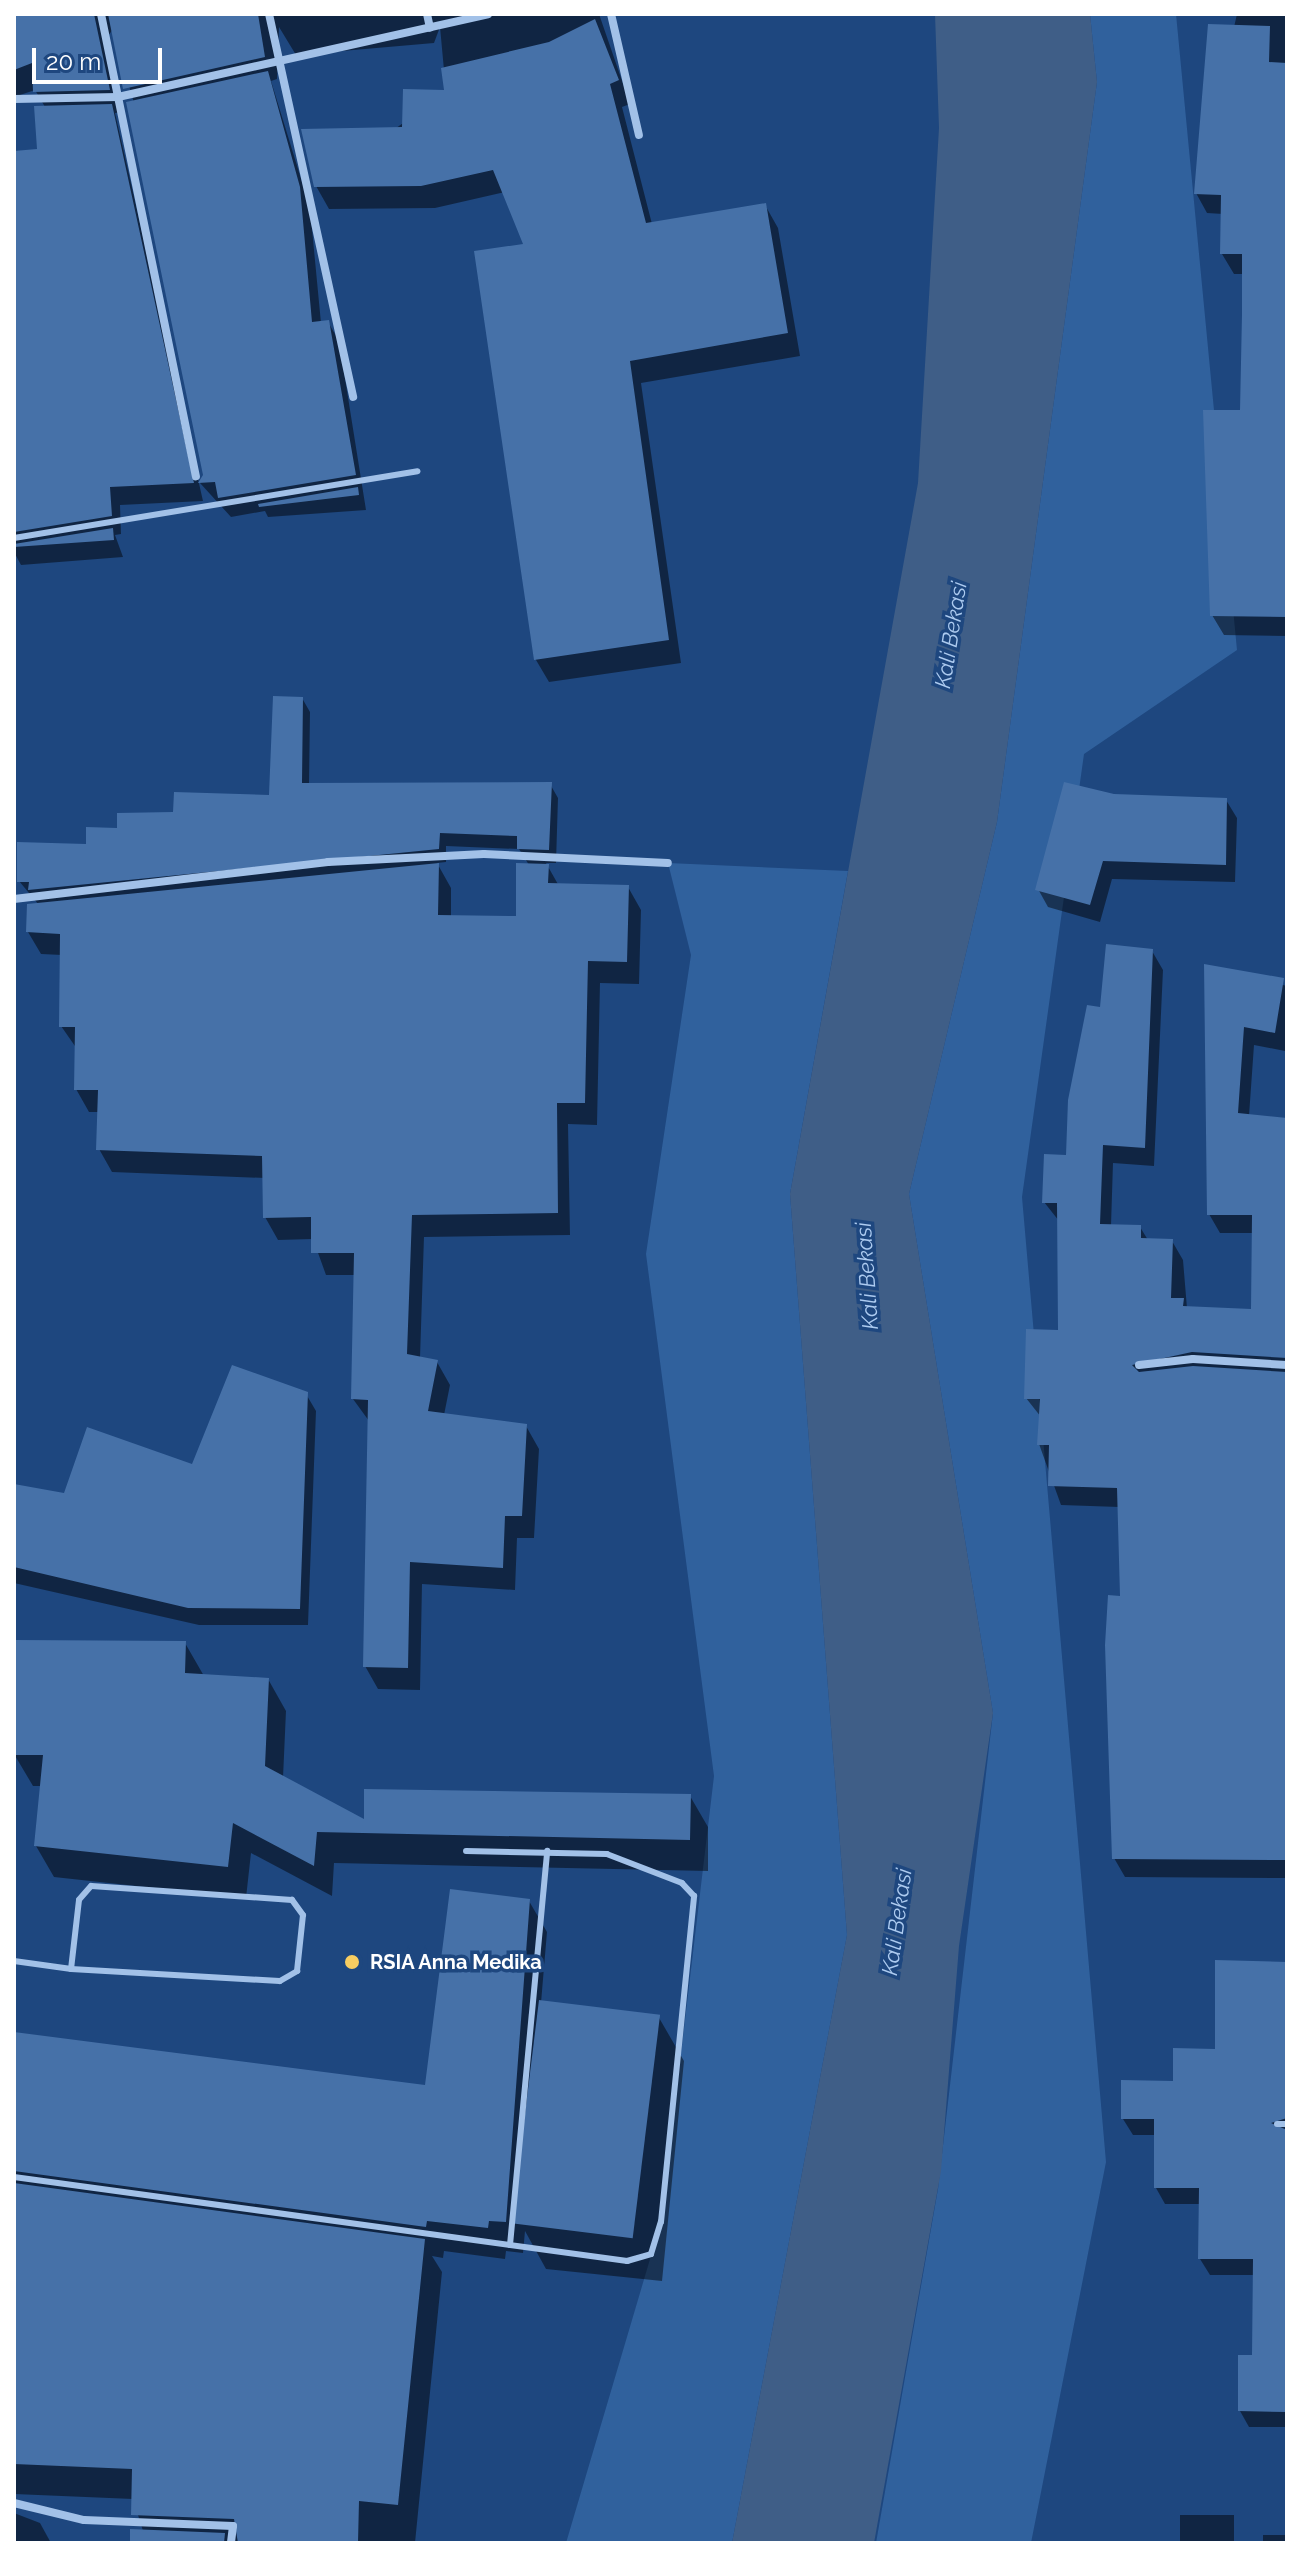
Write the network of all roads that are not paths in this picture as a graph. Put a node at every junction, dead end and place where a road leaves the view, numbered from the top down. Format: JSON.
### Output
{"nodes":[{"id":1,"x":101,"y":14,"type":"edge"},
{"id":2,"x":269,"y":14,"type":"edge"},
{"id":3,"x":427,"y":14,"type":"edge"},
{"id":4,"x":488,"y":14,"type":"edge"},
{"id":5,"x":611,"y":14,"type":"edge"},
{"id":6,"x":430,"y":28,"type":"junction"},
{"id":7,"x":278,"y":59,"type":"junction"},
{"id":8,"x":118,"y":97,"type":"junction"},
{"id":9,"x":14,"y":99,"type":"edge"},
{"id":10,"x":639,"y":135,"type":"dead end"},
{"id":11,"x":353,"y":397,"type":"dead end"},
{"id":12,"x":417,"y":471,"type":"dead end"},
{"id":13,"x":196,"y":476,"type":"dead end"},
{"id":14,"x":14,"y":538,"type":"edge"},
{"id":15,"x":668,"y":863,"type":"dead end"},
{"id":16,"x":14,"y":899,"type":"edge"},
{"id":17,"x":1139,"y":1365,"type":"dead end"},
{"id":18,"x":1287,"y":1365,"type":"edge"},
{"id":19,"x":466,"y":1851,"type":"dead end"},
{"id":20,"x":547,"y":1851,"type":"junction"},
{"id":21,"x":14,"y":1961,"type":"edge"},
{"id":22,"x":71,"y":1969,"type":"junction"},
{"id":23,"x":1277,"y":2124,"type":"dead end"},
{"id":24,"x":1287,"y":2124,"type":"edge"},
{"id":25,"x":14,"y":2177,"type":"edge"},
{"id":26,"x":510,"y":2245,"type":"junction"},
{"id":27,"x":14,"y":2503,"type":"edge"},
{"id":28,"x":231,"y":2543,"type":"edge"}],
"edges":[{"from":1,"to":8,"type":"street"},
{"from":2,"to":7,"type":"street"},
{"from":3,"to":6,"type":"street"},
{"from":4,"to":6,"type":"street"},
{"from":5,"to":10,"type":"street"},
{"from":6,"to":7,"type":"street"},
{"from":7,"to":8,"type":"street"},
{"from":7,"to":11,"type":"street"},
{"from":8,"to":9,"type":"street"},
{"from":8,"to":13,"type":"street"},
{"from":12,"to":14,"type":"lane"},
{"from":15,"to":16,"type":"street"},
{"from":17,"to":18,"type":"street"},
{"from":19,"to":20,"type":"lane"},
{"from":20,"to":26,"type":"lane"},
{"from":20,"to":26,"type":"lane"},
{"from":21,"to":22,"type":"lane"},
{"from":22,"to":22,"type":"lane"},
{"from":23,"to":24,"type":"lane"},
{"from":25,"to":26,"type":"lane"},
{"from":27,"to":28,"type":"street"}]}
